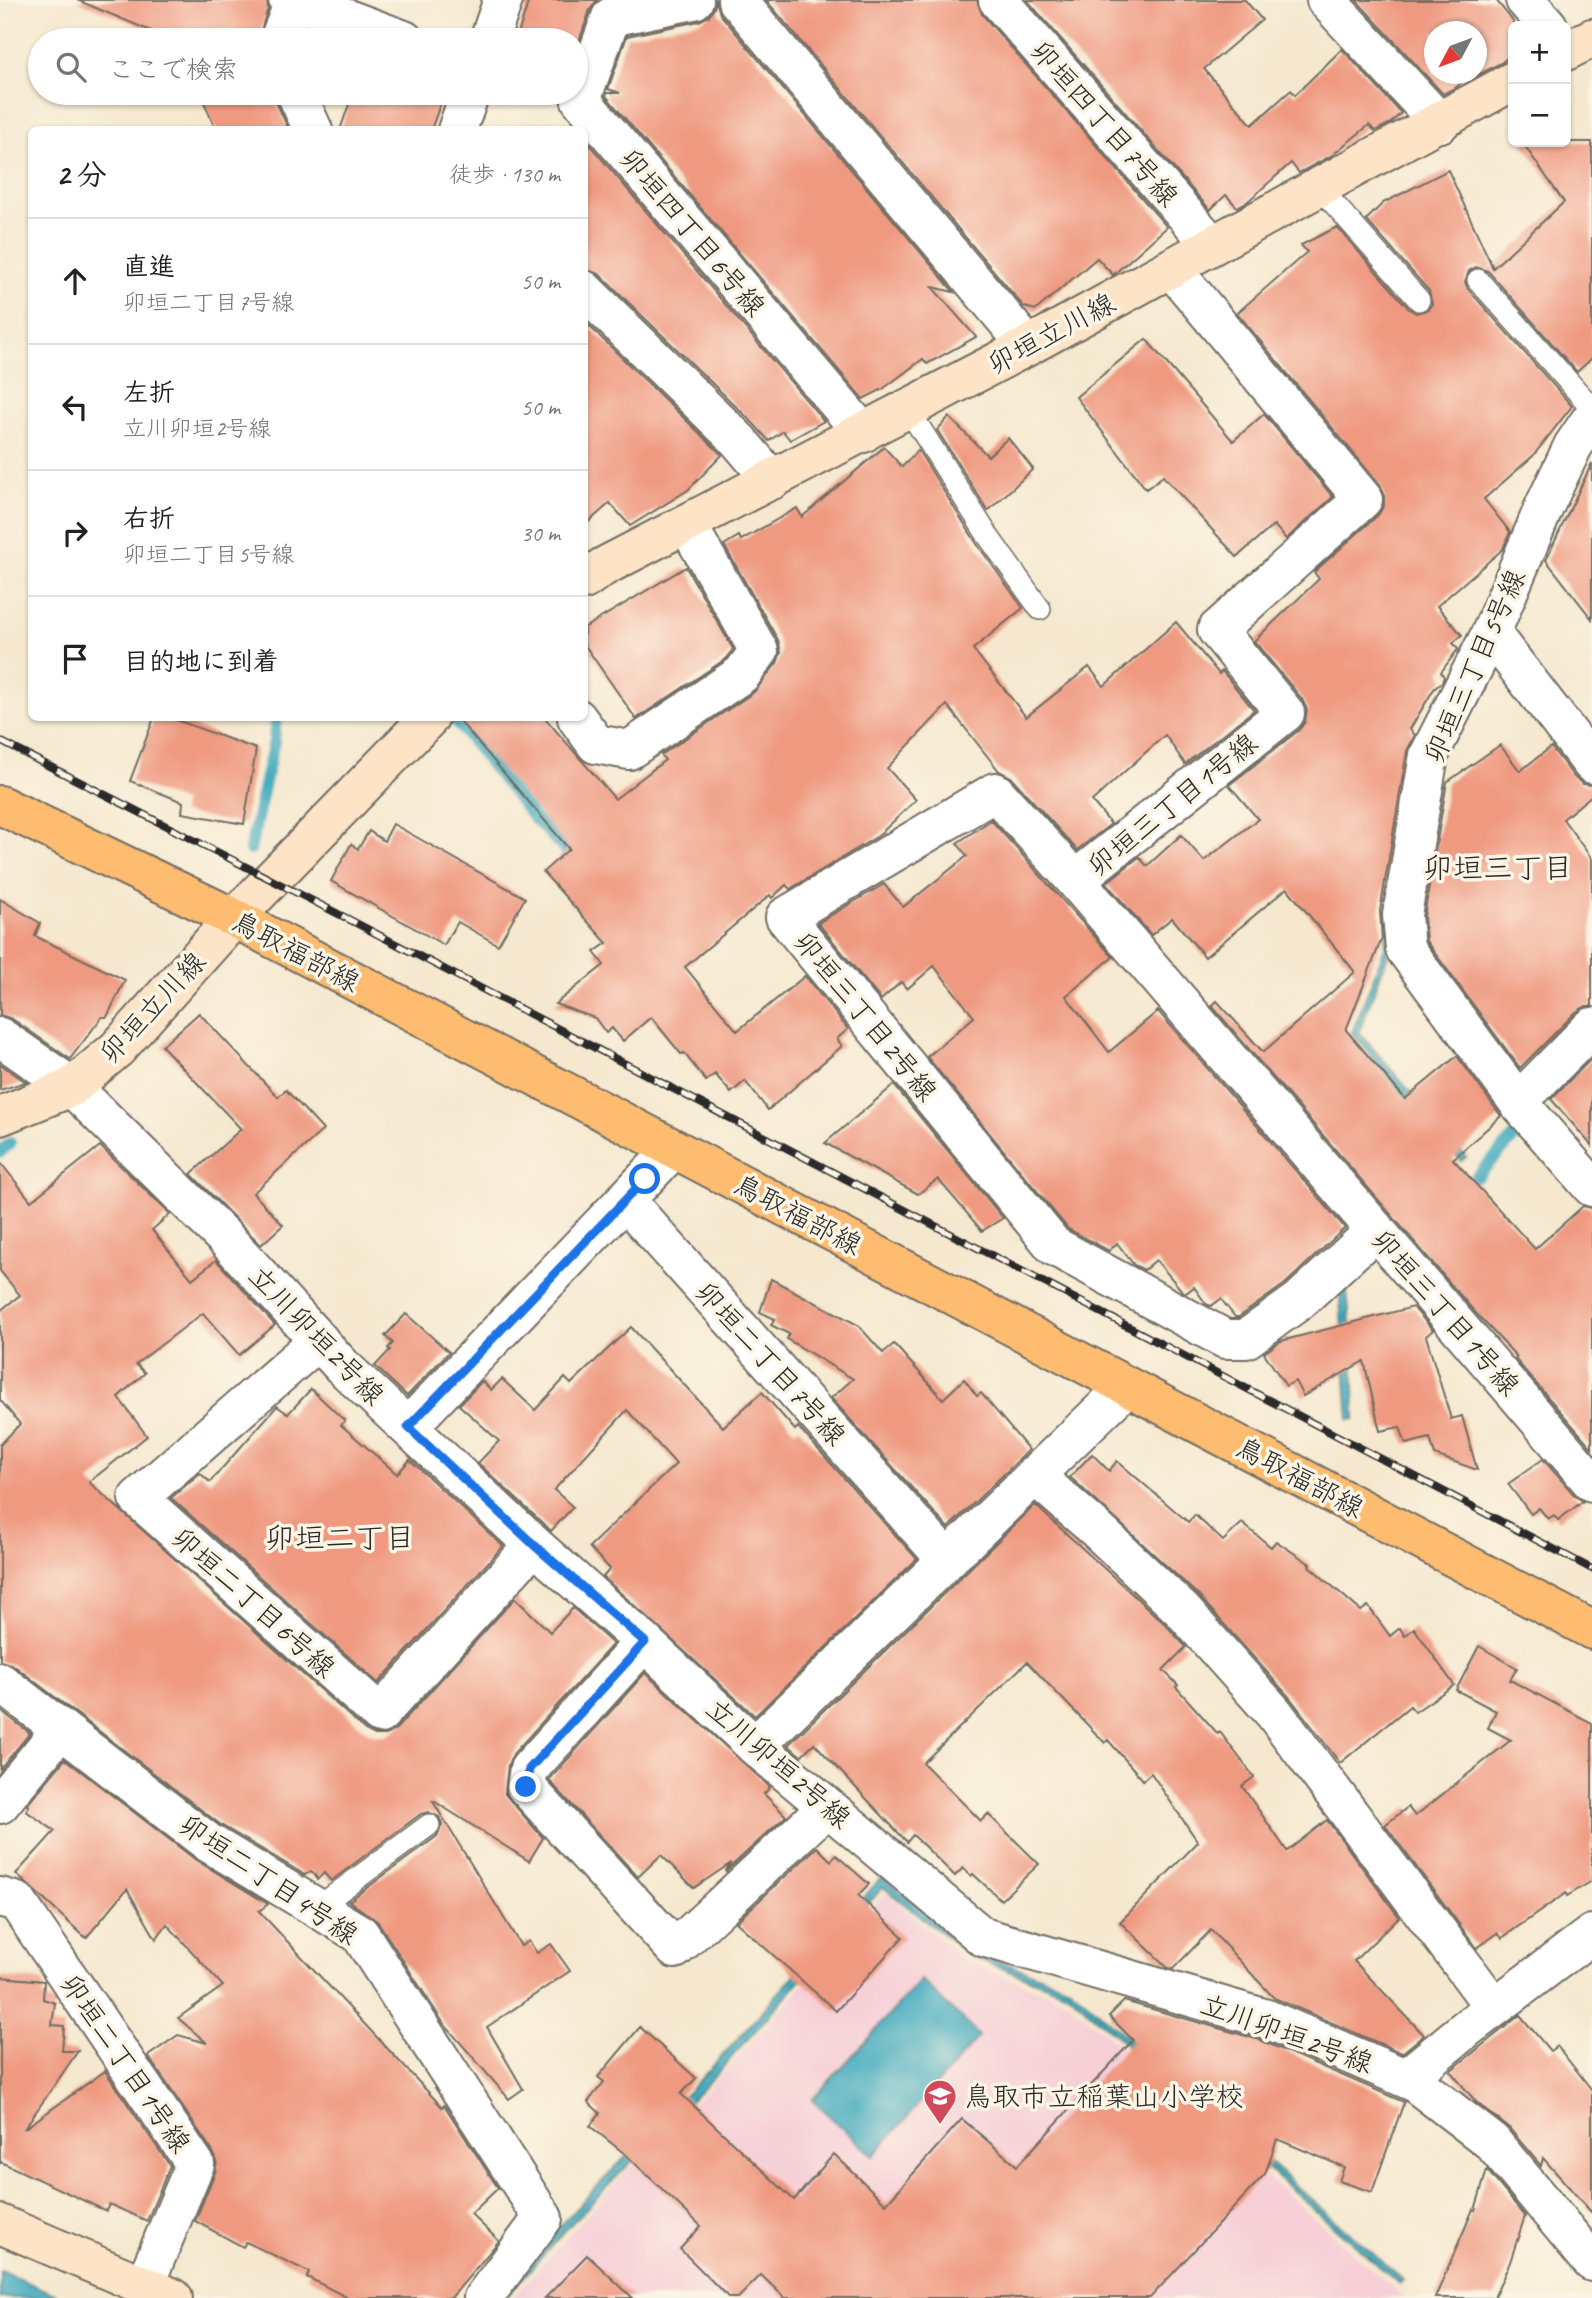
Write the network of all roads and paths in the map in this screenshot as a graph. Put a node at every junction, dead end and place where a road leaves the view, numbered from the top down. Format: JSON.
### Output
{"nodes":[{"id":1,"x":503,"y":0,"type":"edge"},
{"id":2,"x":694,"y":0,"type":"edge"},
{"id":3,"x":737,"y":0,"type":"edge"},
{"id":4,"x":998,"y":0,"type":"edge"},
{"id":5,"x":1326,"y":0,"type":"edge"},
{"id":6,"x":1525,"y":0,"type":"edge"},
{"id":7,"x":292,"y":1,"type":"edge"},
{"id":8,"x":1546,"y":21,"type":"edge"},
{"id":9,"x":283,"y":28,"type":"edge"},
{"id":10,"x":370,"y":28,"type":"edge"},
{"id":11,"x":493,"y":28,"type":"edge"},
{"id":12,"x":588,"y":81,"type":"edge"},
{"id":13,"x":1508,"y":84,"type":"edge"},
{"id":14,"x":302,"y":105,"type":"edge"},
{"id":15,"x":466,"y":105,"type":"edge"},
{"id":16,"x":585,"y":105,"type":"edge"},
{"id":17,"x":1440,"y":123,"type":"junction"},
{"id":18,"x":311,"y":126,"type":"edge"},
{"id":19,"x":458,"y":126,"type":"edge"},
{"id":20,"x":1320,"y":188,"type":"junction"},
{"id":21,"x":1212,"y":245,"type":"junction"},
{"id":22,"x":1172,"y":268,"type":"junction"},
{"id":23,"x":1478,"y":280,"type":"dead end"},
{"id":24,"x":588,"y":294,"type":"edge"},
{"id":25,"x":1419,"y":300,"type":"dead end"},
{"id":26,"x":1028,"y":346,"type":"junction"},
{"id":27,"x":1592,"y":408,"type":"edge"},
{"id":28,"x":908,"y":409,"type":"junction"},
{"id":29,"x":863,"y":433,"type":"junction"},
{"id":30,"x":1586,"y":445,"type":"edge"},
{"id":31,"x":772,"y":480,"type":"junction"},
{"id":32,"x":687,"y":524,"type":"junction"},
{"id":33,"x":588,"y":577,"type":"edge"},
{"id":34,"x":1040,"y":609,"type":"dead end"},
{"id":35,"x":1491,"y":633,"type":"junction"},
{"id":36,"x":426,"y":721,"type":"edge"},
{"id":37,"x":579,"y":721,"type":"edge"},
{"id":38,"x":1592,"y":764,"type":"edge"},
{"id":39,"x":0,"y":805,"type":"edge"},
{"id":40,"x":1075,"y":880,"type":"junction"},
{"id":41,"x":234,"y":918,"type":"junction"},
{"id":42,"x":1592,"y":1027,"type":"edge"},
{"id":43,"x":0,"y":1037,"type":"edge"},
{"id":44,"x":72,"y":1087,"type":"junction"},
{"id":45,"x":1518,"y":1102,"type":"junction"},
{"id":46,"x":0,"y":1116,"type":"edge"},
{"id":47,"x":664,"y":1159,"type":"dead end"},
{"id":48,"x":1592,"y":1187,"type":"edge"},
{"id":49,"x":625,"y":1200,"type":"junction"},
{"id":50,"x":1376,"y":1230,"type":"junction"},
{"id":51,"x":319,"y":1340,"type":"junction"},
{"id":52,"x":1117,"y":1396,"type":"dead end"},
{"id":53,"x":408,"y":1427,"type":"junction"},
{"id":54,"x":1034,"y":1475,"type":"junction"},
{"id":55,"x":1592,"y":1482,"type":"edge"},
{"id":56,"x":534,"y":1545,"type":"junction"},
{"id":57,"x":947,"y":1560,"type":"junction"},
{"id":58,"x":1592,"y":1630,"type":"edge"},
{"id":59,"x":645,"y":1642,"type":"junction"},
{"id":60,"x":0,"y":1682,"type":"edge"},
{"id":61,"x":61,"y":1729,"type":"junction"},
{"id":62,"x":755,"y":1746,"type":"junction"},
{"id":63,"x":0,"y":1804,"type":"edge"},
{"id":64,"x":827,"y":1807,"type":"junction"},
{"id":65,"x":429,"y":1825,"type":"dead end"},
{"id":66,"x":0,"y":1897,"type":"edge"},
{"id":67,"x":317,"y":1908,"type":"junction"},
{"id":68,"x":1592,"y":1934,"type":"edge"},
{"id":69,"x":1494,"y":2007,"type":"junction"},
{"id":70,"x":1406,"y":2078,"type":"junction"},
{"id":71,"x":0,"y":2224,"type":"edge"},
{"id":72,"x":1592,"y":2262,"type":"edge"},
{"id":73,"x":158,"y":2292,"type":"edge"},
{"id":74,"x":483,"y":2298,"type":"edge"}],
"edges":[{"from":1,"to":11,"type":"street"},
{"from":2,"to":12,"type":"street","name":"卯垣四丁目6号線"},
{"from":3,"to":26,"type":"street"},
{"from":4,"to":21,"type":"street","name":"卯垣四丁目7号線"},
{"from":5,"to":17,"type":"street"},
{"from":6,"to":8,"type":"street"},
{"from":7,"to":9,"type":"street"},
{"from":7,"to":10,"type":"street"},
{"from":13,"to":17,"type":"street","name":"卯垣立川線"},
{"from":14,"to":18,"type":"street"},
{"from":15,"to":19,"type":"street"},
{"from":16,"to":29,"type":"street","name":"卯垣四丁目6号線"},
{"from":17,"to":20,"type":"street","name":"卯垣立川線"},
{"from":20,"to":21,"type":"street","name":"卯垣立川線"},
{"from":20,"to":25,"type":"lane"},
{"from":21,"to":22,"type":"street","name":"卯垣立川線"},
{"from":22,"to":26,"type":"street","name":"卯垣立川線"},
{"from":22,"to":40,"type":"street","name":"卯垣三丁目1号線"},
{"from":23,"to":27,"type":"lane"},
{"from":24,"to":31,"type":"street"},
{"from":26,"to":28,"type":"street","name":"卯垣立川線"},
{"from":28,"to":29,"type":"street","name":"卯垣立川線"},
{"from":28,"to":34,"type":"lane"},
{"from":29,"to":31,"type":"street","name":"卯垣立川線"},
{"from":30,"to":35,"type":"street","name":"卯垣三丁目5号線"},
{"from":31,"to":32,"type":"street","name":"卯垣立川線"},
{"from":32,"to":33,"type":"street","name":"卯垣立川線"},
{"from":32,"to":37,"type":"street"},
{"from":35,"to":38,"type":"street"},
{"from":35,"to":45,"type":"street","name":"卯垣三丁目5号線"},
{"from":36,"to":41,"type":"street","name":"卯垣立川線"},
{"from":39,"to":41,"type":"main road","name":"鳥取福部線"},
{"from":40,"to":50,"type":"street","name":"卯垣三丁目1号線"},
{"from":40,"to":50,"type":"street","name":"卯垣三丁目2号線"},
{"from":41,"to":44,"type":"street","name":"卯垣立川線"},
{"from":41,"to":58,"type":"main road","name":"鳥取福部線"},
{"from":42,"to":45,"type":"street"},
{"from":43,"to":44,"type":"street","name":"立川卯垣2号線"},
{"from":44,"to":46,"type":"street","name":"卯垣立川線"},
{"from":44,"to":51,"type":"street","name":"立川卯垣2号線"},
{"from":45,"to":48,"type":"street","name":"卯垣三丁目5号線"},
{"from":47,"to":49,"type":"street"},
{"from":49,"to":53,"type":"street"},
{"from":49,"to":57,"type":"street","name":"卯垣二丁目7号線"},
{"from":50,"to":55,"type":"street","name":"卯垣三丁目1号線"},
{"from":51,"to":53,"type":"street","name":"立川卯垣2号線"},
{"from":51,"to":56,"type":"street","name":"卯垣二丁目6号線"},
{"from":52,"to":54,"type":"street"},
{"from":53,"to":56,"type":"street","name":"立川卯垣2号線"},
{"from":54,"to":57,"type":"street"},
{"from":54,"to":69,"type":"street"},
{"from":56,"to":59,"type":"street","name":"立川卯垣2号線"},
{"from":57,"to":62,"type":"street"},
{"from":59,"to":62,"type":"street","name":"立川卯垣2号線"},
{"from":59,"to":64,"type":"street"},
{"from":60,"to":61,"type":"street","name":"卯垣二丁目4号線"},
{"from":61,"to":63,"type":"street"},
{"from":61,"to":67,"type":"street","name":"卯垣二丁目4号線"},
{"from":62,"to":64,"type":"street","name":"立川卯垣2号線"},
{"from":64,"to":70,"type":"street","name":"立川卯垣2号線"},
{"from":65,"to":67,"type":"lane"},
{"from":66,"to":73,"type":"street","name":"卯垣二丁目1号線"},
{"from":67,"to":74,"type":"street","name":"卯垣二丁目4号線"},
{"from":68,"to":69,"type":"street"},
{"from":69,"to":70,"type":"street"},
{"from":70,"to":72,"type":"street","name":"立川卯垣2号線"},
{"from":71,"to":73,"type":"street"}]}
